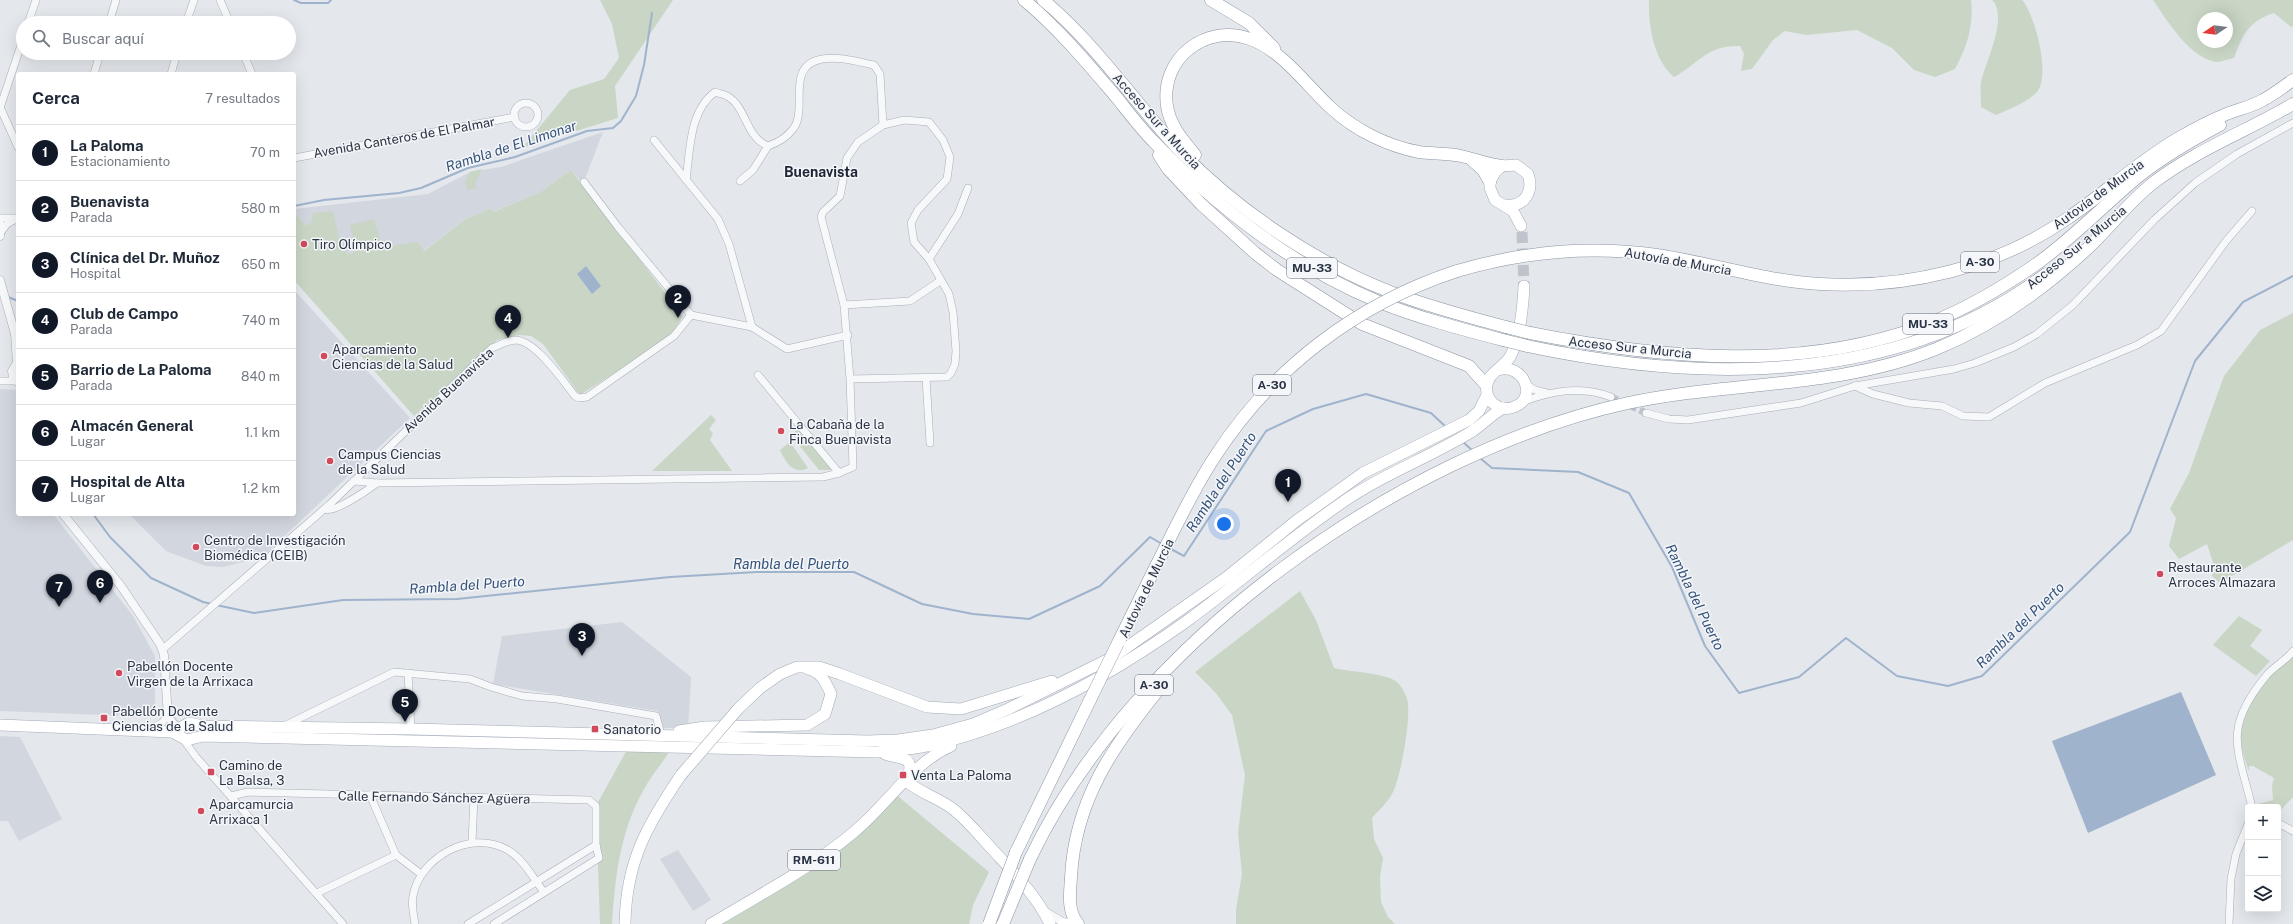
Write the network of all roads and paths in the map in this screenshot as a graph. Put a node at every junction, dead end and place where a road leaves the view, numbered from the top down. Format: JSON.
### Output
{"nodes":[{"id":1,"x":36,"y":0,"type":"edge"},
{"id":2,"x":116,"y":0,"type":"edge"},
{"id":3,"x":194,"y":0,"type":"edge"},
{"id":4,"x":220,"y":0,"type":"edge"},
{"id":5,"x":1024,"y":0,"type":"edge"},
{"id":6,"x":1043,"y":0,"type":"edge"},
{"id":7,"x":1211,"y":0,"type":"edge"},
{"id":8,"x":30,"y":16,"type":"edge"},
{"id":9,"x":111,"y":16,"type":"edge"},
{"id":10,"x":188,"y":16,"type":"edge"},
{"id":11,"x":227,"y":16,"type":"edge"},
{"id":12,"x":16,"y":60,"type":"edge"},
{"id":13,"x":98,"y":60,"type":"edge"},
{"id":14,"x":175,"y":60,"type":"edge"},
{"id":15,"x":246,"y":60,"type":"edge"},
{"id":16,"x":95,"y":72,"type":"edge"},
{"id":17,"x":172,"y":72,"type":"edge"},
{"id":18,"x":251,"y":72,"type":"edge"},
{"id":19,"x":2293,"y":80,"type":"edge"},
{"id":20,"x":1317,"y":94,"type":"junction"},
{"id":21,"x":2262,"y":101,"type":"junction"},
{"id":22,"x":2293,"y":104,"type":"edge"},
{"id":23,"x":0,"y":107,"type":"edge"},
{"id":24,"x":515,"y":117,"type":"dead end"},
{"id":25,"x":2293,"y":123,"type":"edge"},
{"id":26,"x":883,"y":125,"type":"junction"},
{"id":27,"x":654,"y":140,"type":"dead end"},
{"id":28,"x":1153,"y":141,"type":"junction"},
{"id":29,"x":16,"y":143,"type":"edge"},
{"id":30,"x":768,"y":146,"type":"junction"},
{"id":31,"x":296,"y":158,"type":"edge"},
{"id":32,"x":1471,"y":160,"type":"junction"},
{"id":33,"x":1502,"y":166,"type":"junction"},
{"id":34,"x":1202,"y":171,"type":"junction"},
{"id":35,"x":686,"y":180,"type":"junction"},
{"id":36,"x":740,"y":181,"type":"dead end"},
{"id":37,"x":584,"y":182,"type":"dead end"},
{"id":38,"x":1490,"y":182,"type":"junction"},
{"id":39,"x":968,"y":188,"type":"dead end"},
{"id":40,"x":2136,"y":197,"type":"junction"},
{"id":41,"x":1524,"y":200,"type":"junction"},
{"id":42,"x":1506,"y":206,"type":"junction"},
{"id":43,"x":2252,"y":211,"type":"dead end"},
{"id":44,"x":0,"y":218,"type":"edge"},
{"id":45,"x":16,"y":218,"type":"edge"},
{"id":46,"x":16,"y":219,"type":"edge"},
{"id":47,"x":0,"y":230,"type":"edge"},
{"id":48,"x":929,"y":260,"type":"junction"},
{"id":49,"x":0,"y":280,"type":"edge"},
{"id":50,"x":940,"y":281,"type":"junction"},
{"id":51,"x":1524,"y":286,"type":"tunnel mouth"},
{"id":52,"x":844,"y":305,"type":"junction"},
{"id":53,"x":691,"y":315,"type":"junction"},
{"id":54,"x":752,"y":327,"type":"junction"},
{"id":55,"x":848,"y":335,"type":"junction"},
{"id":56,"x":16,"y":337,"type":"edge"},
{"id":57,"x":1512,"y":352,"type":"junction"},
{"id":58,"x":16,"y":362,"type":"edge"},
{"id":59,"x":1498,"y":370,"type":"junction"},
{"id":60,"x":1519,"y":372,"type":"junction"},
{"id":61,"x":758,"y":375,"type":"dead end"},
{"id":62,"x":926,"y":378,"type":"junction"},
{"id":63,"x":15,"y":379,"type":"edge"},
{"id":64,"x":850,"y":379,"type":"junction"},
{"id":65,"x":1,"y":381,"type":"edge"},
{"id":66,"x":1526,"y":384,"type":"junction"},
{"id":67,"x":1855,"y":386,"type":"junction"},
{"id":68,"x":1487,"y":390,"type":"junction"},
{"id":69,"x":1551,"y":393,"type":"junction"},
{"id":70,"x":1611,"y":397,"type":"tunnel mouth"},
{"id":71,"x":1521,"y":402,"type":"junction"},
{"id":72,"x":1503,"y":408,"type":"junction"},
{"id":73,"x":1646,"y":413,"type":"tunnel mouth"},
{"id":74,"x":930,"y":444,"type":"dead end"},
{"id":75,"x":839,"y":473,"type":"junction"},
{"id":76,"x":354,"y":481,"type":"junction"},
{"id":77,"x":377,"y":483,"type":"junction"},
{"id":78,"x":329,"y":505,"type":"junction"},
{"id":79,"x":65,"y":516,"type":"edge"},
{"id":80,"x":1316,"y":545,"type":"junction"},
{"id":81,"x":162,"y":650,"type":"junction"},
{"id":82,"x":2293,"y":650,"type":"edge"},
{"id":83,"x":797,"y":668,"type":"junction"},
{"id":84,"x":408,"y":673,"type":"junction"},
{"id":85,"x":1080,"y":673,"type":"junction"},
{"id":86,"x":0,"y":725,"type":"edge"},
{"id":87,"x":281,"y":728,"type":"junction"},
{"id":88,"x":991,"y":728,"type":"junction"},
{"id":89,"x":181,"y":729,"type":"junction"},
{"id":90,"x":411,"y":729,"type":"junction"},
{"id":91,"x":147,"y":730,"type":"junction"},
{"id":92,"x":661,"y":734,"type":"junction"},
{"id":93,"x":644,"y":735,"type":"junction"},
{"id":94,"x":397,"y":739,"type":"junction"},
{"id":95,"x":423,"y":740,"type":"junction"},
{"id":96,"x":876,"y":752,"type":"junction"},
{"id":97,"x":906,"y":781,"type":"junction"},
{"id":98,"x":370,"y":795,"type":"junction"},
{"id":99,"x":231,"y":796,"type":"junction"},
{"id":100,"x":474,"y":798,"type":"junction"},
{"id":101,"x":2251,"y":804,"type":"edge"},
{"id":102,"x":2281,"y":825,"type":"edge"},
{"id":103,"x":2293,"y":831,"type":"edge"},
{"id":104,"x":2245,"y":832,"type":"edge"},
{"id":105,"x":472,"y":842,"type":"junction"},
{"id":106,"x":596,"y":845,"type":"junction"},
{"id":107,"x":396,"y":855,"type":"junction"},
{"id":108,"x":421,"y":874,"type":"junction"},
{"id":109,"x":536,"y":882,"type":"junction"},
{"id":110,"x":544,"y":892,"type":"junction"},
{"id":111,"x":317,"y":893,"type":"junction"},
{"id":112,"x":1042,"y":909,"type":"junction"},
{"id":113,"x":343,"y":924,"type":"edge"},
{"id":114,"x":415,"y":924,"type":"edge"},
{"id":115,"x":468,"y":924,"type":"edge"},
{"id":116,"x":494,"y":924,"type":"edge"},
{"id":117,"x":625,"y":924,"type":"edge"},
{"id":118,"x":711,"y":924,"type":"edge"},
{"id":119,"x":989,"y":924,"type":"edge"},
{"id":120,"x":1003,"y":924,"type":"edge"},
{"id":121,"x":1050,"y":924,"type":"edge"},
{"id":122,"x":1065,"y":924,"type":"edge"},
{"id":123,"x":1075,"y":924,"type":"edge"},
{"id":124,"x":1078,"y":924,"type":"edge"},
{"id":125,"x":2229,"y":924,"type":"edge"}],
"edges":[{"from":1,"to":8,"type":"street"},
{"from":2,"to":9,"type":"street"},
{"from":3,"to":10,"type":"street"},
{"from":4,"to":11,"type":"street"},
{"from":5,"to":28,"type":"highway","name":"Acceso Sur a Murcia","number":"MU-33"},
{"from":6,"to":34,"type":"highway","name":"Acceso Sur a Murcia","number":"MU-33"},
{"from":7,"to":20,"type":"highway"},
{"from":12,"to":23,"type":"street"},
{"from":13,"to":16,"type":"street"},
{"from":14,"to":17,"type":"street"},
{"from":15,"to":18,"type":"street"},
{"from":19,"to":21,"type":"highway","name":"Autovía de Murcia","number":"A-30"},
{"from":20,"to":32,"type":"highway"},
{"from":20,"to":34,"type":"highway"},
{"from":21,"to":34,"type":"highway","name":"Acceso Sur a Murcia","number":"MU-33","bridge":true},
{"from":21,"to":119,"type":"highway","name":"Autovía de Murcia","number":"A-30","bridge":true},
{"from":22,"to":40,"type":"highway","name":"Autovía de Murcia","number":"A-30"},
{"from":23,"to":29,"type":"street"},
{"from":24,"to":31,"type":"street","name":"Avenida Canteros de El Palmar"},
{"from":25,"to":67,"type":"street"},
{"from":26,"to":30,"type":"street"},
{"from":26,"to":48,"type":"street"},
{"from":26,"to":52,"type":"street"},
{"from":27,"to":35,"type":"street"},
{"from":28,"to":40,"type":"highway","name":"Acceso Sur a Murcia","number":"MU-33","bridge":true},
{"from":28,"to":68,"type":"highway"},
{"from":30,"to":35,"type":"street"},
{"from":30,"to":36,"type":"street"},
{"from":32,"to":33,"type":"highway"},
{"from":32,"to":38,"type":"highway"},
{"from":33,"to":38,"type":"main road"},
{"from":33,"to":41,"type":"main road"},
{"from":35,"to":54,"type":"street"},
{"from":37,"to":53,"type":"street"},
{"from":38,"to":42,"type":"main road"},
{"from":39,"to":48,"type":"street"},
{"from":40,"to":80,"type":"highway","name":"Autovía de Murcia","number":"A-30"},
{"from":41,"to":42,"type":"main road"},
{"from":41,"to":42,"type":"main road"},
{"from":43,"to":67,"type":"street"},
{"from":44,"to":45,"type":"street"},
{"from":46,"to":47,"type":"street"},
{"from":48,"to":50,"type":"street"},
{"from":49,"to":56,"type":"street"},
{"from":50,"to":52,"type":"street"},
{"from":50,"to":62,"type":"street"},
{"from":51,"to":57,"type":"main road"},
{"from":52,"to":55,"type":"street"},
{"from":53,"to":54,"type":"street"},
{"from":53,"to":76,"type":"street","name":"Avenida Buenavista"},
{"from":54,"to":55,"type":"street"},
{"from":55,"to":64,"type":"street"},
{"from":57,"to":59,"type":"main road"},
{"from":57,"to":60,"type":"main road"},
{"from":58,"to":63,"type":"street"},
{"from":59,"to":60,"type":"main road"},
{"from":59,"to":68,"type":"main road"},
{"from":60,"to":66,"type":"main road"},
{"from":61,"to":75,"type":"street"},
{"from":62,"to":64,"type":"street"},
{"from":62,"to":74,"type":"street"},
{"from":63,"to":65,"type":"street"},
{"from":64,"to":75,"type":"street"},
{"from":66,"to":69,"type":"street"},
{"from":66,"to":71,"type":"main road"},
{"from":67,"to":73,"type":"street"},
{"from":68,"to":72,"type":"main road"},
{"from":68,"to":85,"type":"main road"},
{"from":69,"to":70,"type":"street"},
{"from":69,"to":71,"type":"street"},
{"from":71,"to":72,"type":"main road"},
{"from":72,"to":88,"type":"main road"},
{"from":75,"to":77,"type":"street"},
{"from":76,"to":77,"type":"street"},
{"from":76,"to":78,"type":"street","name":"Avenida Buenavista"},
{"from":77,"to":78,"type":"street"},
{"from":78,"to":81,"type":"street","name":"Avenida Buenavista"},
{"from":79,"to":81,"type":"street"},
{"from":80,"to":120,"type":"highway","name":"Autovía de Murcia","number":"A-30","bridge":true},
{"from":80,"to":124,"type":"highway"},
{"from":81,"to":89,"type":"street"},
{"from":82,"to":101,"type":"street"},
{"from":83,"to":85,"type":"main road"},
{"from":83,"to":92,"type":"main road"},
{"from":83,"to":117,"type":"main road","bridge":true},
{"from":84,"to":87,"type":"street"},
{"from":84,"to":90,"type":"street"},
{"from":84,"to":92,"type":"street"},
{"from":85,"to":93,"type":"main road"},
{"from":86,"to":91,"type":"main road"},
{"from":87,"to":89,"type":"main road"},
{"from":87,"to":90,"type":"main road"},
{"from":88,"to":96,"type":"main road"},
{"from":88,"to":97,"type":"main road","number":"RM-611"},
{"from":89,"to":91,"type":"main road"},
{"from":89,"to":91,"type":"street"},
{"from":89,"to":94,"type":"main road"},
{"from":89,"to":99,"type":"street"},
{"from":90,"to":93,"type":"main road"},
{"from":90,"to":94,"type":"main road"},
{"from":90,"to":95,"type":"main road"},
{"from":92,"to":93,"type":"main road"},
{"from":94,"to":95,"type":"main road"},
{"from":95,"to":96,"type":"main road"},
{"from":96,"to":97,"type":"main road"},
{"from":97,"to":112,"type":"main road"},
{"from":97,"to":118,"type":"main road","number":"RM-611"},
{"from":98,"to":99,"type":"street","name":"Calle Fernando Sánchez Agüera"},
{"from":98,"to":100,"type":"street","name":"Calle Fernando Sánchez Agüera"},
{"from":98,"to":107,"type":"street"},
{"from":99,"to":111,"type":"street"},
{"from":100,"to":105,"type":"street"},
{"from":100,"to":106,"type":"street","name":"Calle Fernando Sánchez Agüera"},
{"from":102,"to":103,"type":"street"},
{"from":104,"to":125,"type":"street"},
{"from":105,"to":108,"type":"street"},
{"from":105,"to":109,"type":"street"},
{"from":106,"to":109,"type":"street"},
{"from":106,"to":110,"type":"street","name":"Calle Fernando Sánchez Agüera"},
{"from":107,"to":108,"type":"street"},
{"from":107,"to":111,"type":"street"},
{"from":108,"to":114,"type":"street"},
{"from":109,"to":110,"type":"street"},
{"from":109,"to":115,"type":"street"},
{"from":110,"to":116,"type":"street"},
{"from":111,"to":113,"type":"street"},
{"from":112,"to":121,"type":"main road"},
{"from":112,"to":122,"type":"street"},
{"from":122,"to":123,"type":"main road"}]}
